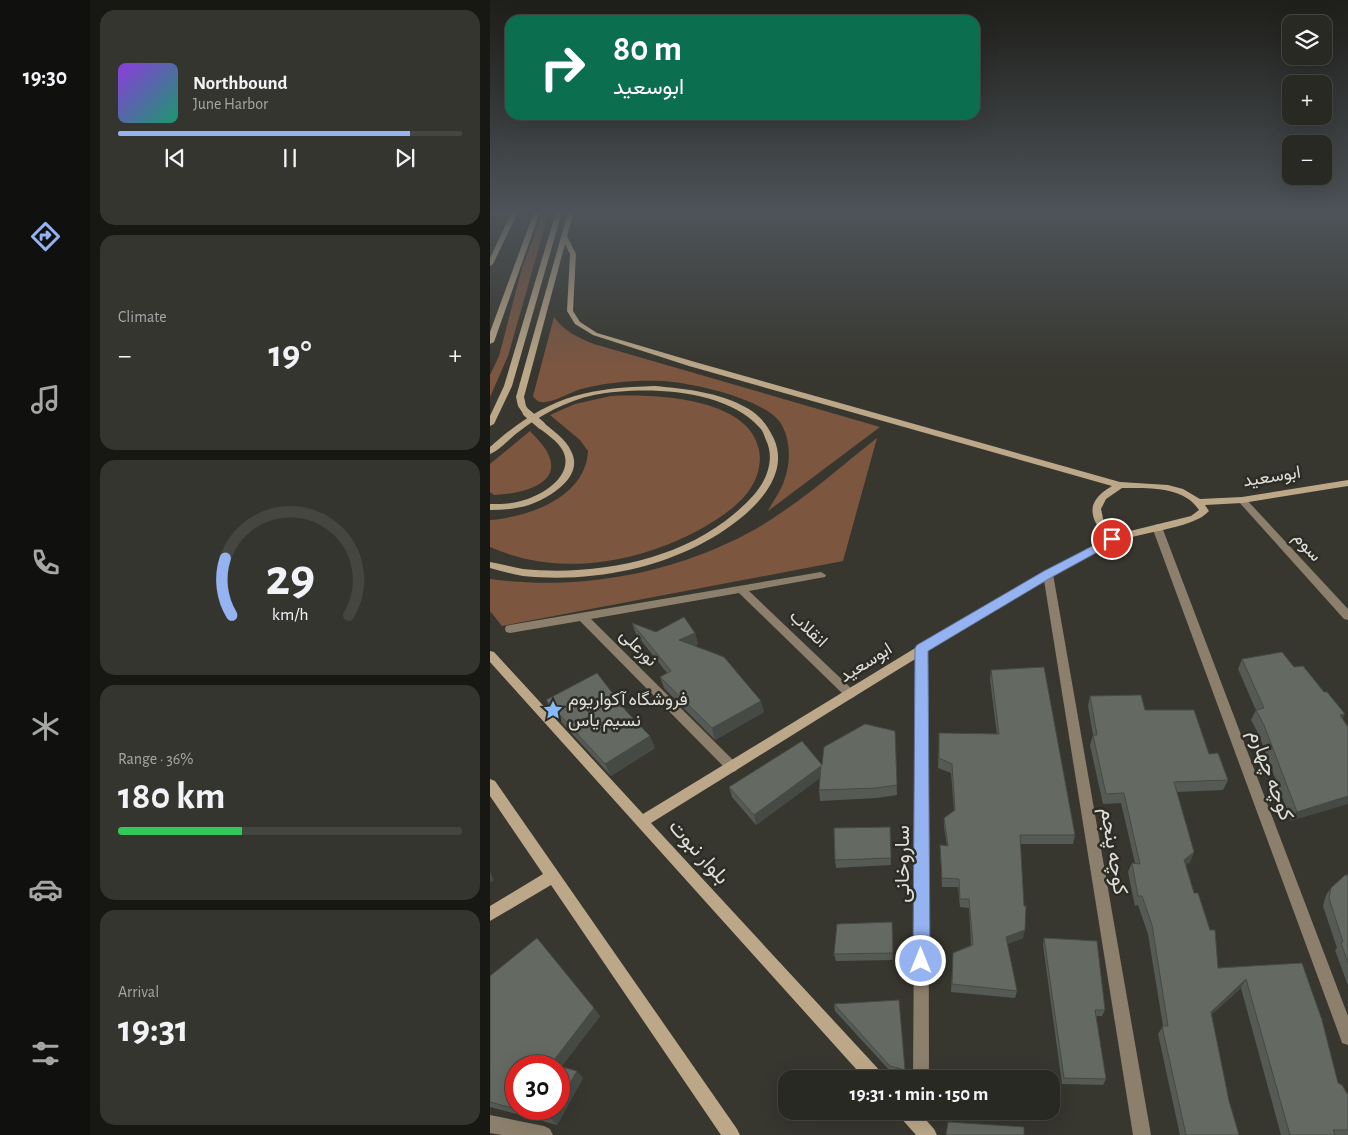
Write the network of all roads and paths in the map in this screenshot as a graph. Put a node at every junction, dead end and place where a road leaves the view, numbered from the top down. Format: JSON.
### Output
{"nodes":[{"id":1,"x":518,"y":265,"type":"edge"},
{"id":2,"x":543,"y":265,"type":"edge"},
{"id":3,"x":556,"y":265,"type":"edge"},
{"id":4,"x":572,"y":265,"type":"edge"},
{"id":5,"x":490,"y":342,"type":"edge"},
{"id":6,"x":490,"y":424,"type":"edge"},
{"id":7,"x":490,"y":451,"type":"edge"},
{"id":8,"x":1348,"y":483,"type":"edge"},
{"id":9,"x":1120,"y":485,"type":"junction"},
{"id":10,"x":1242,"y":500,"type":"junction"},
{"id":11,"x":1201,"y":502,"type":"junction"},
{"id":12,"x":490,"y":507,"type":"edge"},
{"id":13,"x":1158,"y":527,"type":"junction"},
{"id":14,"x":1112,"y":539,"type":"junction"},
{"id":15,"x":490,"y":565,"type":"edge"},
{"id":16,"x":1048,"y":574,"type":"junction"},
{"id":17,"x":821,"y":575,"type":"dead end"},
{"id":18,"x":741,"y":589,"type":"junction"},
{"id":19,"x":1348,"y":616,"type":"edge"},
{"id":20,"x":583,"y":617,"type":"junction"},
{"id":21,"x":510,"y":629,"type":"dead end"},
{"id":22,"x":922,"y":648,"type":"junction"},
{"id":23,"x":490,"y":655,"type":"edge"},
{"id":24,"x":850,"y":694,"type":"junction"},
{"id":25,"x":732,"y":767,"type":"junction"},
{"id":26,"x":490,"y":784,"type":"edge"},
{"id":27,"x":641,"y":822,"type":"junction"},
{"id":28,"x":553,"y":876,"type":"junction"},
{"id":29,"x":490,"y":914,"type":"edge"},
{"id":30,"x":1348,"y":1036,"type":"edge"},
{"id":31,"x":868,"y":1070,"type":"edge"},
{"id":32,"x":921,"y":1070,"type":"edge"},
{"id":33,"x":914,"y":1120,"type":"edge"},
{"id":34,"x":490,"y":1124,"type":"edge"},
{"id":35,"x":544,"y":1135,"type":"edge"},
{"id":36,"x":730,"y":1135,"type":"edge"},
{"id":37,"x":928,"y":1135,"type":"edge"},
{"id":38,"x":1142,"y":1135,"type":"edge"}],
"edges":[{"from":1,"to":5,"type":"main road"},
{"from":2,"to":6,"type":"main road"},
{"from":3,"to":12,"type":"main road","bridge":true},
{"from":4,"to":9,"type":"main road"},
{"from":7,"to":15,"type":"main road"},
{"from":8,"to":10,"type":"main road","name":"ابوسعید"},
{"from":9,"to":11,"type":"main road"},
{"from":9,"to":14,"type":"main road"},
{"from":10,"to":11,"type":"main road","name":"ابوسعید"},
{"from":10,"to":19,"type":"street","name":"سوم"},
{"from":11,"to":13,"type":"main road","name":"ابوسعید"},
{"from":13,"to":14,"type":"main road","name":"ابوسعید"},
{"from":13,"to":30,"type":"street","name":"کوچه چهارم"},
{"from":14,"to":16,"type":"main road","name":"ابوسعید"},
{"from":16,"to":22,"type":"main road","name":"ابوسعید"},
{"from":16,"to":38,"type":"street","name":"کوچه پنجم"},
{"from":17,"to":18,"type":"street"},
{"from":18,"to":20,"type":"street"},
{"from":18,"to":24,"type":"street","name":"انقلاب"},
{"from":20,"to":21,"type":"street"},
{"from":20,"to":25,"type":"street","name":"نورعلی"},
{"from":22,"to":24,"type":"main road","name":"ابوسعید"},
{"from":22,"to":32,"type":"street","name":"ساروخانی"},
{"from":23,"to":27,"type":"main road","name":"بلوار نبوت"},
{"from":24,"to":25,"type":"main road","name":"ابوسعید"},
{"from":25,"to":27,"type":"main road","name":"ابوسعید"},
{"from":26,"to":28,"type":"main road"},
{"from":27,"to":31,"type":"main road","name":"بلوار نبوت"},
{"from":28,"to":29,"type":"main road"},
{"from":28,"to":36,"type":"main road"},
{"from":33,"to":37,"type":"main road"},
{"from":34,"to":35,"type":"street"}]}
